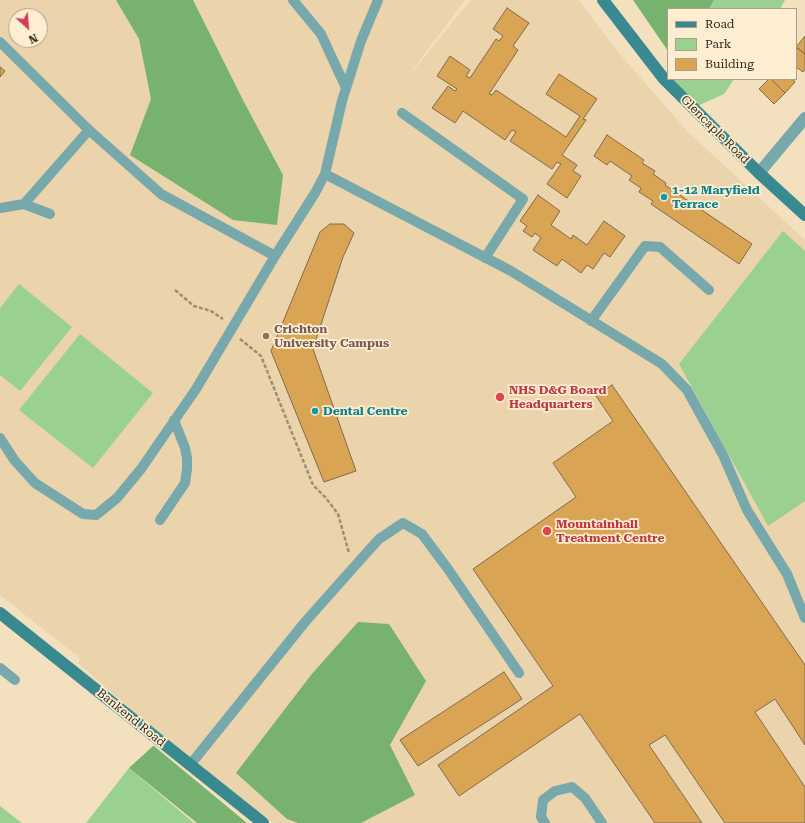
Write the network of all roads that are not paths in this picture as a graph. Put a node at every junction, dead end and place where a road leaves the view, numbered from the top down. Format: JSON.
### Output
{"nodes":[{"id":1,"x":293,"y":0,"type":"edge"},
{"id":2,"x":378,"y":0,"type":"edge"},
{"id":3,"x":603,"y":0,"type":"edge"},
{"id":4,"x":0,"y":42,"type":"edge"},
{"id":5,"x":346,"y":88,"type":"junction"},
{"id":6,"x":402,"y":113,"type":"dead end"},
{"id":7,"x":805,"y":118,"type":"edge"},
{"id":8,"x":89,"y":130,"type":"junction"},
{"id":9,"x":759,"y":173,"type":"junction"},
{"id":10,"x":325,"y":174,"type":"junction"},
{"id":11,"x":24,"y":204,"type":"junction"},
{"id":12,"x":0,"y":208,"type":"edge"},
{"id":13,"x":50,"y":214,"type":"dead end"},
{"id":14,"x":805,"y":215,"type":"edge"},
{"id":15,"x":275,"y":256,"type":"junction"},
{"id":16,"x":485,"y":258,"type":"junction"},
{"id":17,"x":709,"y":290,"type":"dead end"},
{"id":18,"x":591,"y":320,"type":"junction"},
{"id":19,"x":174,"y":420,"type":"junction"},
{"id":20,"x":0,"y":438,"type":"edge"},
{"id":21,"x":160,"y":520,"type":"dead end"},
{"id":22,"x":0,"y":612,"type":"edge"},
{"id":23,"x":805,"y":618,"type":"edge"},
{"id":24,"x":0,"y":668,"type":"edge"},
{"id":25,"x":519,"y":673,"type":"dead end"},
{"id":26,"x":15,"y":680,"type":"dead end"},
{"id":27,"x":190,"y":765,"type":"junction"},
{"id":28,"x":263,"y":823,"type":"edge"},
{"id":29,"x":545,"y":823,"type":"edge"},
{"id":30,"x":602,"y":823,"type":"edge"}],
"edges":[{"from":1,"to":5,"type":"lane"},
{"from":2,"to":5,"type":"lane"},
{"from":3,"to":9,"type":"street","name":"Glencaple Road"},
{"from":4,"to":8,"type":"lane"},
{"from":5,"to":10,"type":"lane"},
{"from":6,"to":16,"type":"lane"},
{"from":7,"to":9,"type":"street"},
{"from":8,"to":11,"type":"lane"},
{"from":8,"to":15,"type":"lane"},
{"from":9,"to":14,"type":"street","name":"Glencaple Road"},
{"from":10,"to":15,"type":"lane"},
{"from":10,"to":16,"type":"lane"},
{"from":11,"to":12,"type":"lane"},
{"from":11,"to":13,"type":"lane"},
{"from":15,"to":19,"type":"lane"},
{"from":16,"to":18,"type":"lane"},
{"from":17,"to":18,"type":"lane"},
{"from":18,"to":23,"type":"lane"},
{"from":19,"to":20,"type":"lane"},
{"from":19,"to":21,"type":"lane"},
{"from":22,"to":27,"type":"street","name":"Bankend Road"},
{"from":24,"to":26,"type":"lane"},
{"from":25,"to":27,"type":"lane"},
{"from":27,"to":28,"type":"street","name":"Bankend Road"},
{"from":29,"to":30,"type":"lane"}]}
